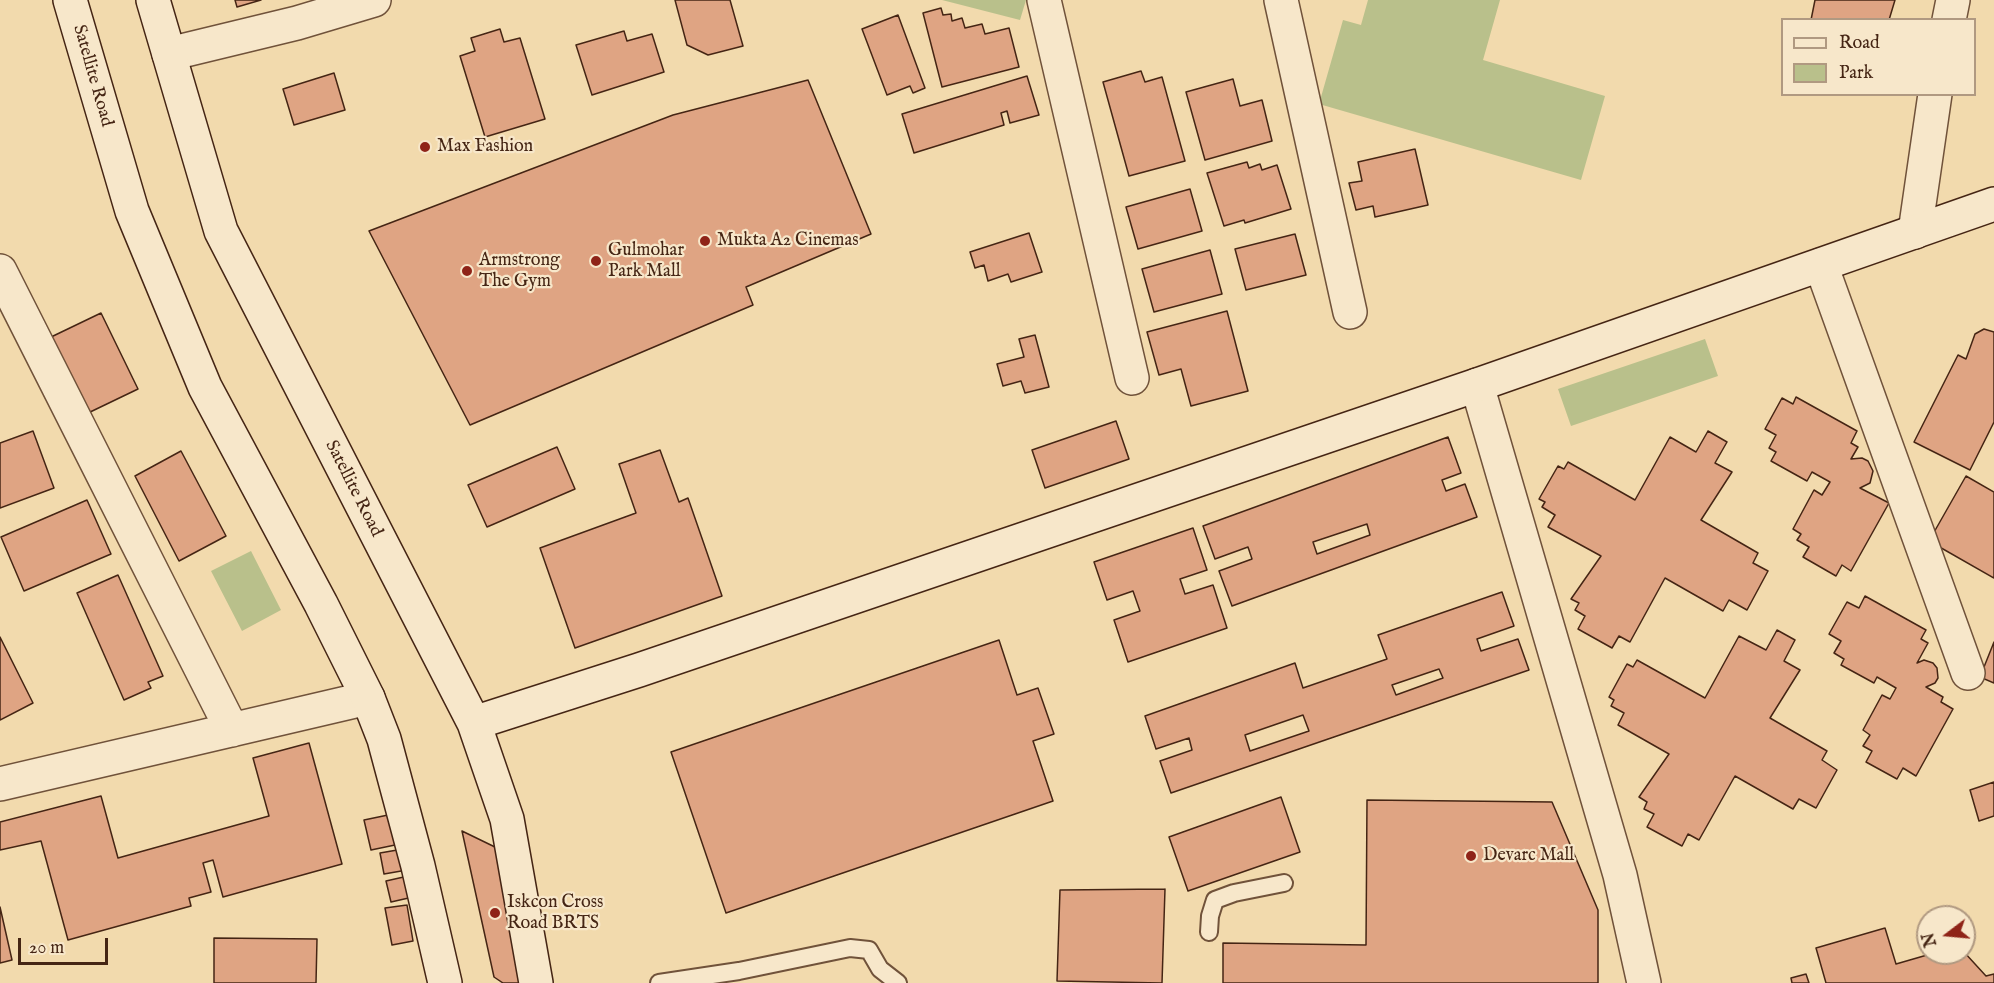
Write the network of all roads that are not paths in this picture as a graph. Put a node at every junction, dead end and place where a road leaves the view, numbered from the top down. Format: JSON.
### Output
{"nodes":[{"id":1,"x":70,"y":0,"type":"edge"},
{"id":2,"x":153,"y":0,"type":"edge"},
{"id":3,"x":374,"y":0,"type":"edge"},
{"id":4,"x":1044,"y":0,"type":"edge"},
{"id":5,"x":1281,"y":0,"type":"edge"},
{"id":6,"x":1953,"y":0,"type":"edge"},
{"id":7,"x":1949,"y":18,"type":"edge"},
{"id":8,"x":169,"y":54,"type":"junction"},
{"id":9,"x":1935,"y":96,"type":"edge"},
{"id":10,"x":1994,"y":204,"type":"edge"},
{"id":11,"x":1915,"y":232,"type":"junction"},
{"id":12,"x":1821,"y":265,"type":"junction"},
{"id":13,"x":0,"y":271,"type":"edge"},
{"id":14,"x":1350,"y":312,"type":"dead end"},
{"id":15,"x":1132,"y":378,"type":"dead end"},
{"id":16,"x":1477,"y":385,"type":"junction"},
{"id":17,"x":1968,"y":673,"type":"dead end"},
{"id":18,"x":368,"y":698,"type":"junction"},
{"id":19,"x":474,"y":723,"type":"junction"},
{"id":20,"x":232,"y":730,"type":"junction"},
{"id":21,"x":0,"y":784,"type":"edge"},
{"id":22,"x":1284,"y":883,"type":"dead end"},
{"id":23,"x":1209,"y":932,"type":"dead end"},
{"id":24,"x":445,"y":983,"type":"edge"},
{"id":25,"x":536,"y":983,"type":"edge"},
{"id":26,"x":659,"y":983,"type":"edge"},
{"id":27,"x":898,"y":983,"type":"edge"},
{"id":28,"x":1644,"y":983,"type":"edge"}],
"edges":[{"from":1,"to":18,"type":"street","name":"Satellite Road"},
{"from":2,"to":8,"type":"street","name":"Satellite Road"},
{"from":3,"to":8,"type":"street"},
{"from":4,"to":15,"type":"street"},
{"from":5,"to":14,"type":"street"},
{"from":6,"to":7,"type":"street"},
{"from":8,"to":19,"type":"street","name":"Satellite Road"},
{"from":9,"to":11,"type":"street"},
{"from":10,"to":11,"type":"street"},
{"from":11,"to":12,"type":"street"},
{"from":12,"to":16,"type":"street"},
{"from":12,"to":17,"type":"street"},
{"from":13,"to":20,"type":"street"},
{"from":16,"to":19,"type":"street"},
{"from":16,"to":28,"type":"street"},
{"from":18,"to":20,"type":"street"},
{"from":18,"to":24,"type":"street","name":"Satellite Road"},
{"from":19,"to":25,"type":"street","name":"Satellite Road"},
{"from":20,"to":21,"type":"street"},
{"from":22,"to":23,"type":"lane"},
{"from":26,"to":27,"type":"lane"}]}
